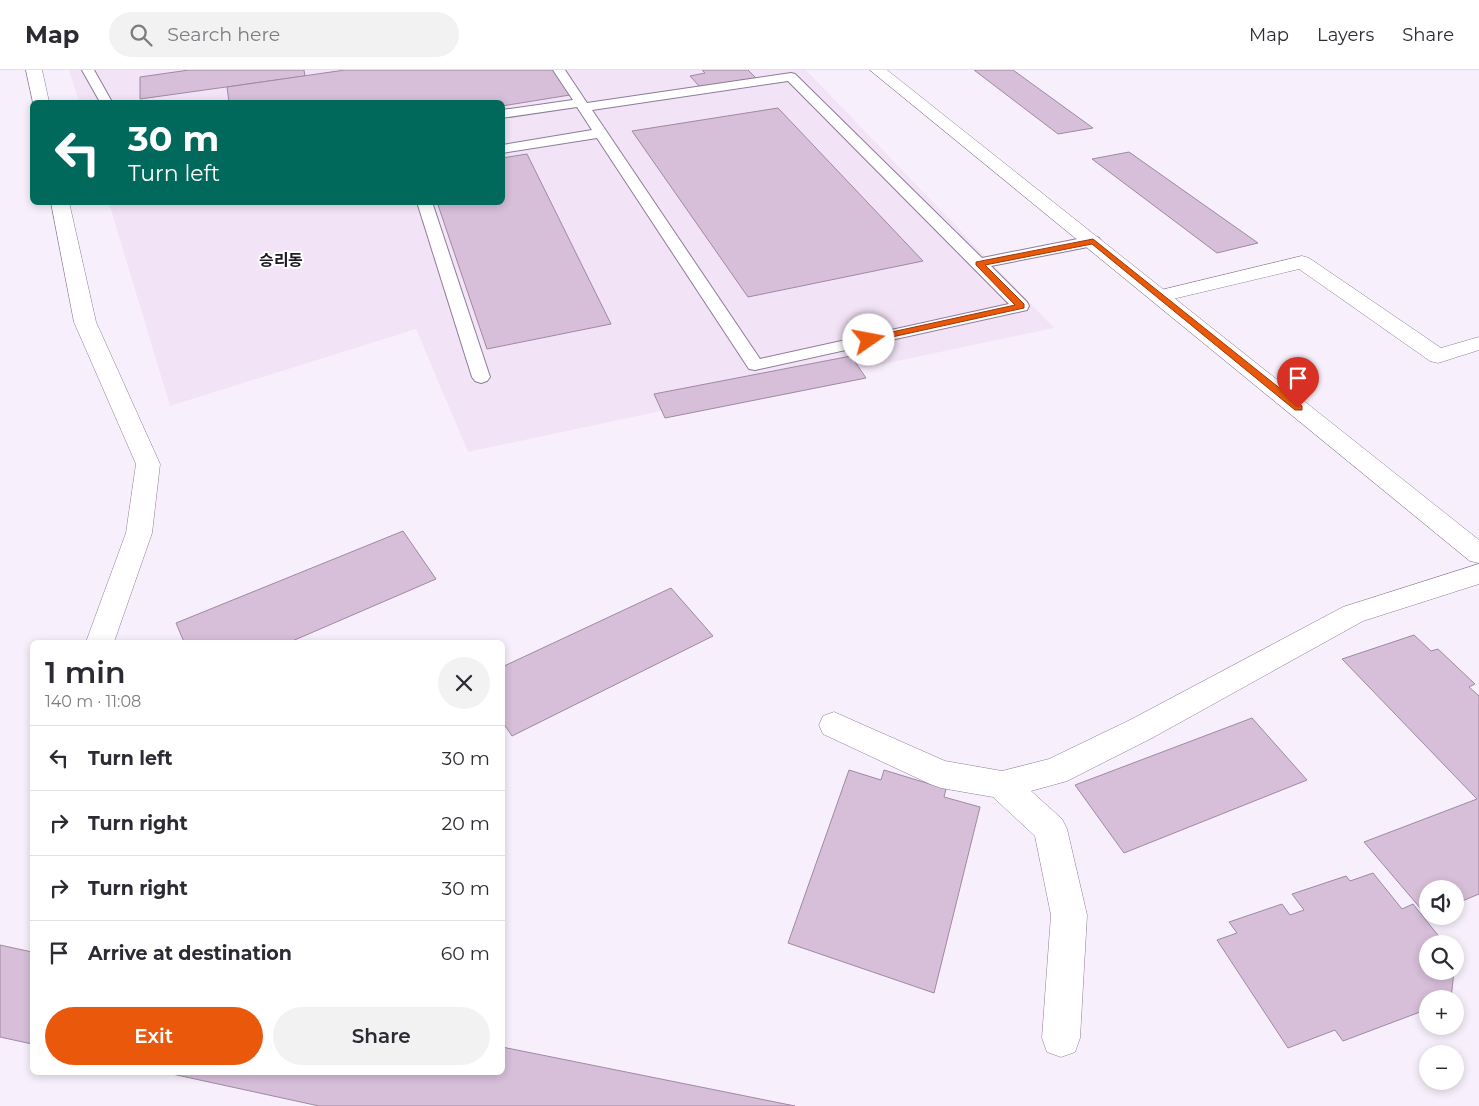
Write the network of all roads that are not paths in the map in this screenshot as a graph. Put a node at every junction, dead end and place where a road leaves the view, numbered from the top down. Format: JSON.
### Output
{"nodes":[{"id":1,"x":34,"y":70,"type":"edge"},
{"id":2,"x":88,"y":70,"type":"edge"},
{"id":3,"x":560,"y":70,"type":"edge"},
{"id":4,"x":878,"y":70,"type":"edge"},
{"id":5,"x":41,"y":100,"type":"edge"},
{"id":6,"x":105,"y":100,"type":"edge"},
{"id":7,"x":582,"y":105,"type":"junction"},
{"id":8,"x":505,"y":114,"type":"edge"},
{"id":9,"x":600,"y":133,"type":"junction"},
{"id":10,"x":505,"y":149,"type":"edge"},
{"id":11,"x":61,"y":205,"type":"edge"},
{"id":12,"x":425,"y":205,"type":"edge"},
{"id":13,"x":1093,"y":241,"type":"junction"},
{"id":14,"x":979,"y":264,"type":"junction"},
{"id":15,"x":1160,"y":296,"type":"junction"},
{"id":16,"x":1479,"y":344,"type":"edge"},
{"id":17,"x":481,"y":377,"type":"dead end"},
{"id":18,"x":1475,"y":548,"type":"edge"},
{"id":19,"x":1479,"y":574,"type":"edge"},
{"id":20,"x":101,"y":640,"type":"edge"},
{"id":21,"x":834,"y":725,"type":"dead end"},
{"id":22,"x":1002,"y":785,"type":"junction"},
{"id":23,"x":1061,"y":1038,"type":"dead end"}],
"edges":[{"from":1,"to":5,"type":"street"},
{"from":2,"to":6,"type":"lane"},
{"from":3,"to":7,"type":"lane"},
{"from":4,"to":13,"type":"street"},
{"from":7,"to":8,"type":"lane"},
{"from":7,"to":9,"type":"lane"},
{"from":7,"to":14,"type":"lane"},
{"from":9,"to":10,"type":"lane"},
{"from":9,"to":14,"type":"lane"},
{"from":11,"to":20,"type":"street"},
{"from":12,"to":17,"type":"lane"},
{"from":13,"to":14,"type":"lane"},
{"from":13,"to":15,"type":"street"},
{"from":15,"to":16,"type":"street"},
{"from":15,"to":18,"type":"street"},
{"from":19,"to":22,"type":"street"},
{"from":21,"to":22,"type":"street"},
{"from":22,"to":23,"type":"street"}]}
